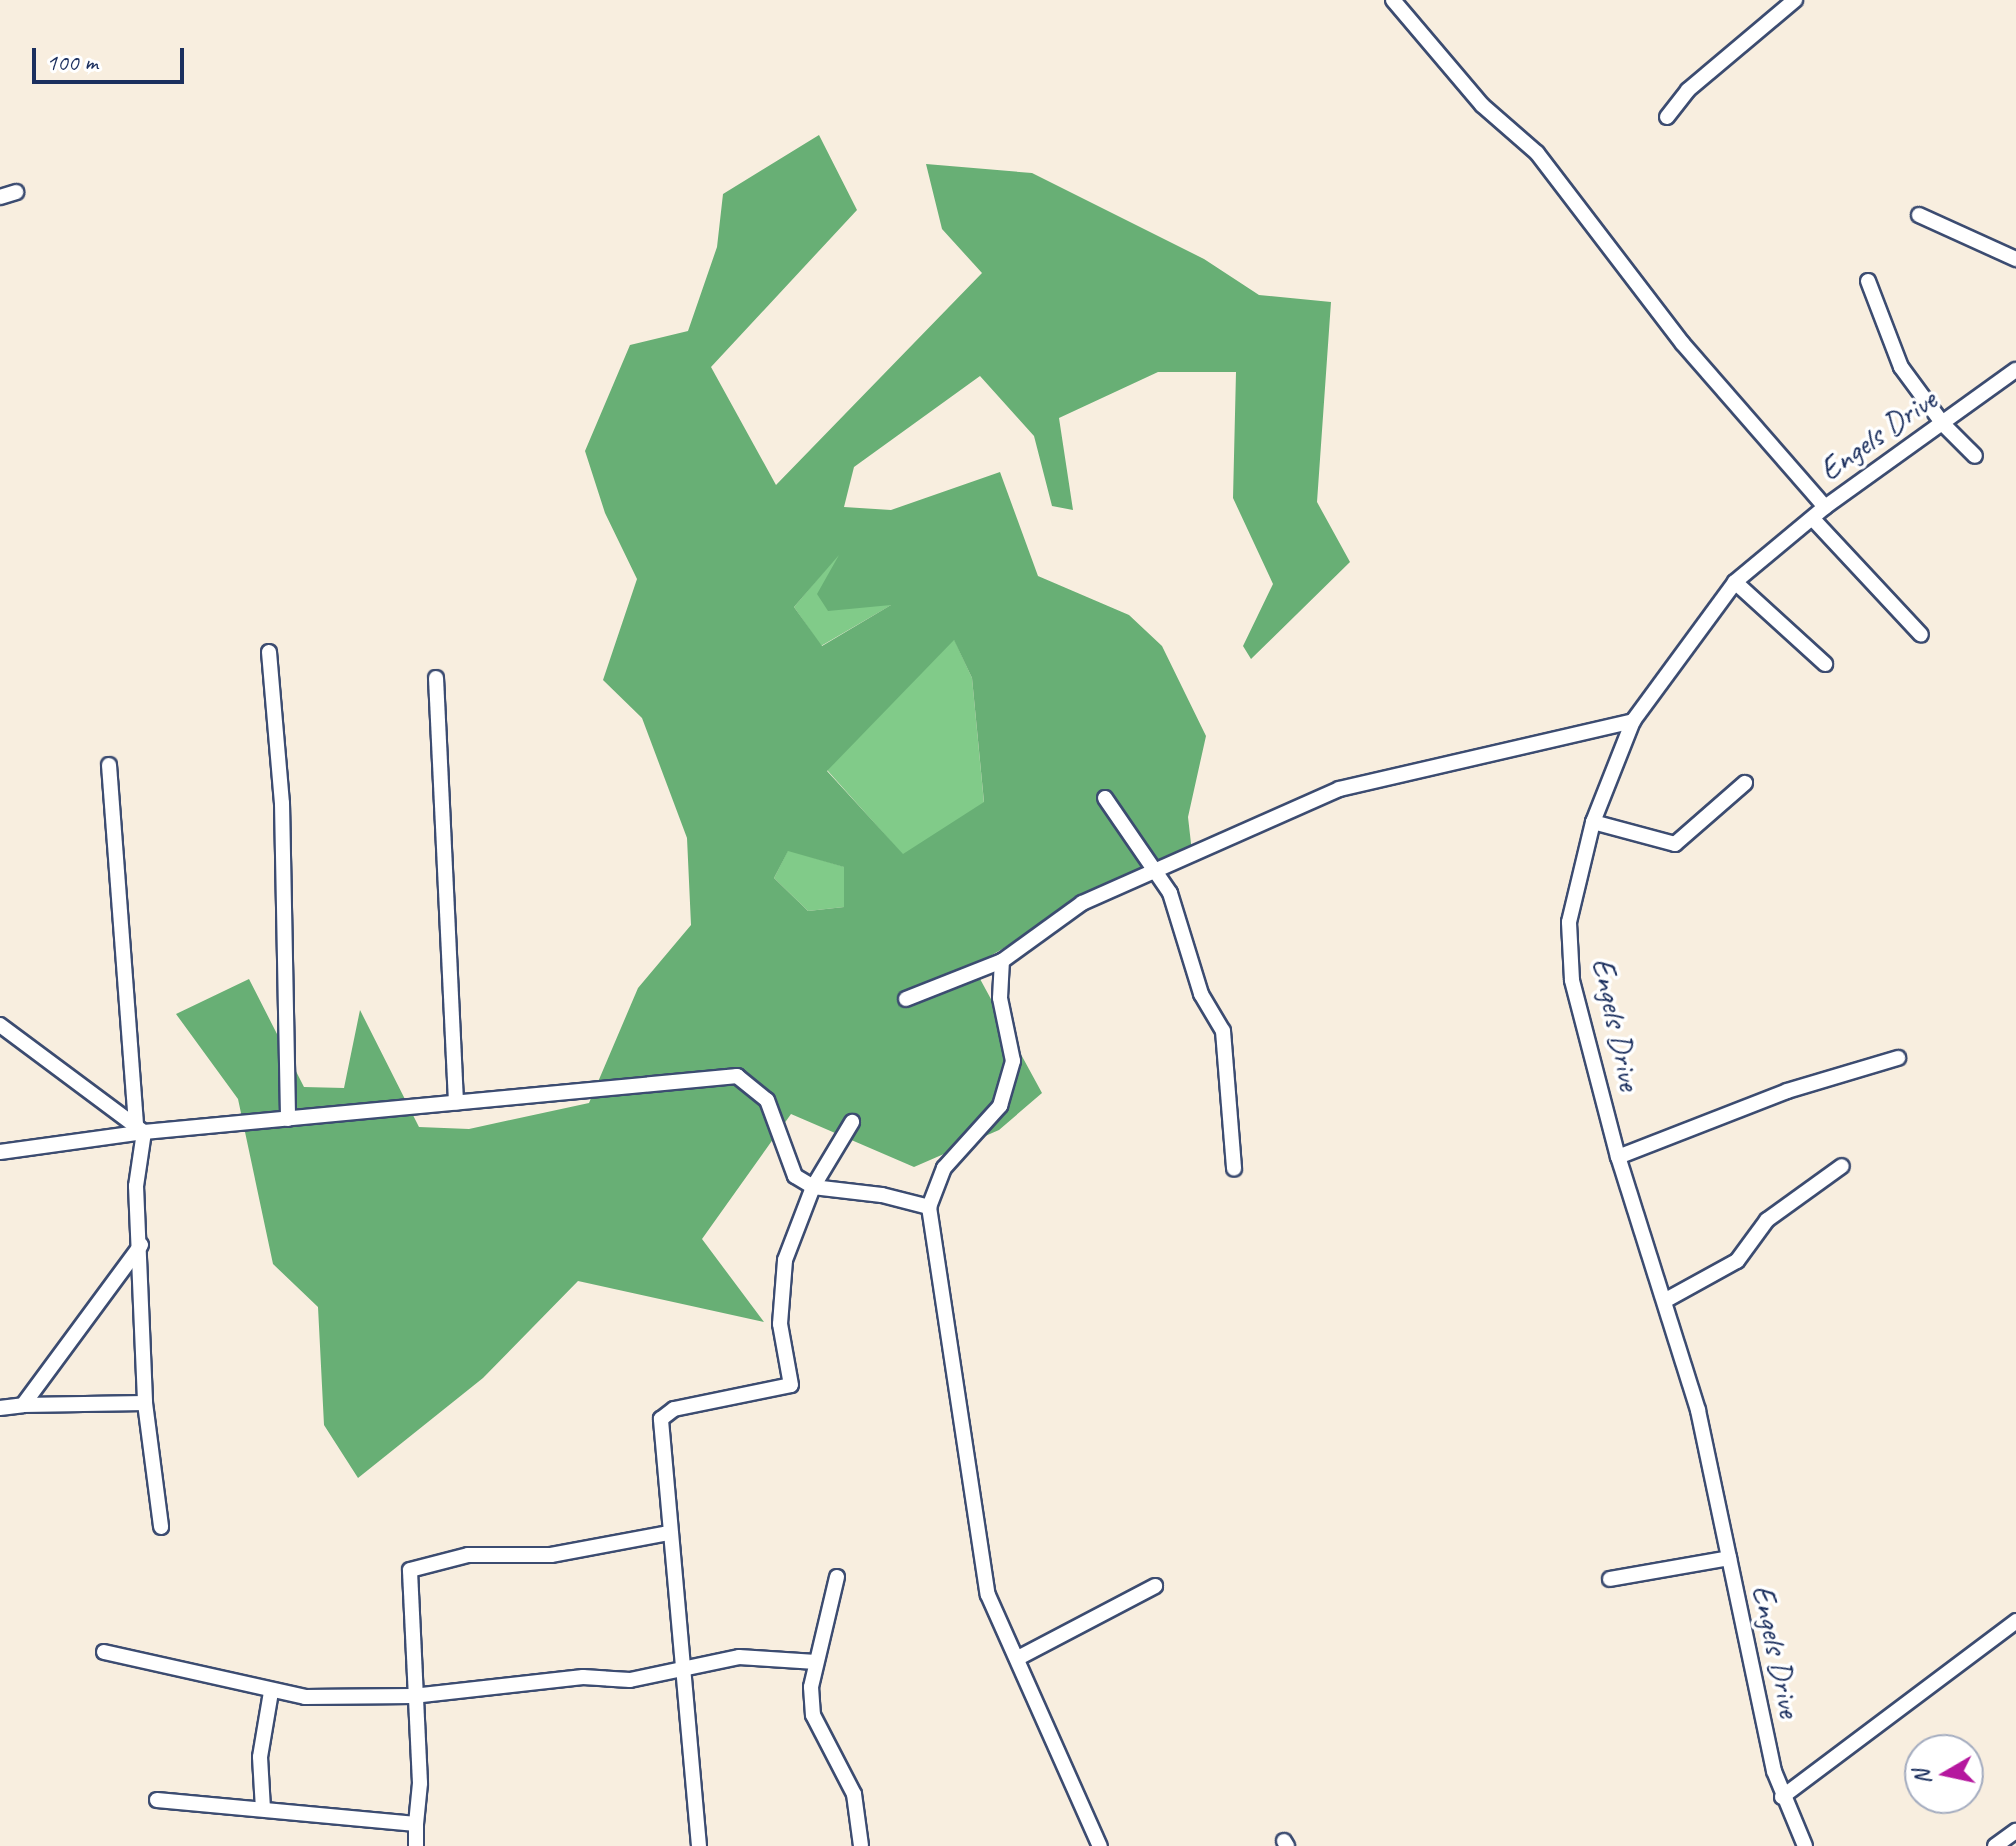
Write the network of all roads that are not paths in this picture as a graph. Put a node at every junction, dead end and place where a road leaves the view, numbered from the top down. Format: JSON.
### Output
{"nodes":[{"id":1,"x":1393,"y":0,"type":"edge"},
{"id":2,"x":1795,"y":0,"type":"edge"},
{"id":3,"x":1667,"y":117,"type":"dead end"},
{"id":4,"x":16,"y":192,"type":"dead end"},
{"id":5,"x":0,"y":197,"type":"edge"},
{"id":6,"x":1919,"y":215,"type":"dead end"},
{"id":7,"x":2016,"y":259,"type":"edge"},
{"id":8,"x":1868,"y":281,"type":"dead end"},
{"id":9,"x":2016,"y":370,"type":"edge"},
{"id":10,"x":1943,"y":424,"type":"junction"},
{"id":11,"x":1975,"y":456,"type":"dead end"},
{"id":12,"x":1825,"y":507,"type":"junction"},
{"id":13,"x":1813,"y":519,"type":"junction"},
{"id":14,"x":1735,"y":582,"type":"junction"},
{"id":15,"x":1921,"y":635,"type":"dead end"},
{"id":16,"x":269,"y":652,"type":"dead end"},
{"id":17,"x":1825,"y":664,"type":"dead end"},
{"id":18,"x":436,"y":678,"type":"dead end"},
{"id":19,"x":1633,"y":721,"type":"junction"},
{"id":20,"x":109,"y":765,"type":"dead end"},
{"id":21,"x":1745,"y":783,"type":"dead end"},
{"id":22,"x":1105,"y":798,"type":"dead end"},
{"id":23,"x":1593,"y":822,"type":"junction"},
{"id":24,"x":1152,"y":873,"type":"junction"},
{"id":25,"x":1002,"y":961,"type":"junction"},
{"id":26,"x":906,"y":999,"type":"dead end"},
{"id":27,"x":0,"y":1025,"type":"edge"},
{"id":28,"x":1898,"y":1058,"type":"dead end"},
{"id":29,"x":456,"y":1103,"type":"junction"},
{"id":30,"x":288,"y":1119,"type":"junction"},
{"id":31,"x":852,"y":1122,"type":"dead end"},
{"id":32,"x":140,"y":1129,"type":"junction"},
{"id":33,"x":0,"y":1152,"type":"edge"},
{"id":34,"x":1618,"y":1157,"type":"junction"},
{"id":35,"x":1842,"y":1166,"type":"dead end"},
{"id":36,"x":1234,"y":1169,"type":"dead end"},
{"id":37,"x":813,"y":1187,"type":"junction"},
{"id":38,"x":929,"y":1207,"type":"junction"},
{"id":39,"x":141,"y":1245,"type":"junction"},
{"id":40,"x":1666,"y":1300,"type":"junction"},
{"id":41,"x":145,"y":1403,"type":"junction"},
{"id":42,"x":23,"y":1405,"type":"junction"},
{"id":43,"x":0,"y":1408,"type":"edge"},
{"id":44,"x":161,"y":1527,"type":"dead end"},
{"id":45,"x":668,"y":1533,"type":"junction"},
{"id":46,"x":1729,"y":1558,"type":"junction"},
{"id":47,"x":837,"y":1577,"type":"dead end"},
{"id":48,"x":1610,"y":1579,"type":"dead end"},
{"id":49,"x":1155,"y":1586,"type":"dead end"},
{"id":50,"x":2016,"y":1621,"type":"edge"},
{"id":51,"x":104,"y":1652,"type":"dead end"},
{"id":52,"x":1018,"y":1658,"type":"junction"},
{"id":53,"x":816,"y":1662,"type":"junction"},
{"id":54,"x":683,"y":1672,"type":"junction"},
{"id":55,"x":271,"y":1692,"type":"junction"},
{"id":56,"x":413,"y":1696,"type":"junction"},
{"id":57,"x":1782,"y":1797,"type":"junction"},
{"id":58,"x":157,"y":1800,"type":"dead end"},
{"id":59,"x":263,"y":1809,"type":"junction"},
{"id":60,"x":416,"y":1824,"type":"junction"},
{"id":61,"x":2016,"y":1831,"type":"edge"},
{"id":62,"x":416,"y":1846,"type":"edge"},
{"id":63,"x":699,"y":1846,"type":"edge"},
{"id":64,"x":861,"y":1846,"type":"edge"},
{"id":65,"x":1100,"y":1846,"type":"edge"},
{"id":66,"x":1805,"y":1846,"type":"edge"},
{"id":67,"x":1995,"y":1846,"type":"edge"}],
"edges":[{"from":1,"to":12,"type":"street"},
{"from":2,"to":3,"type":"street"},
{"from":4,"to":5,"type":"street"},
{"from":6,"to":7,"type":"street"},
{"from":8,"to":10,"type":"street"},
{"from":9,"to":10,"type":"street","name":"Engels Drive"},
{"from":10,"to":11,"type":"street"},
{"from":10,"to":12,"type":"street","name":"Engels Drive"},
{"from":12,"to":13,"type":"street","name":"Engels Drive"},
{"from":13,"to":14,"type":"street","name":"Engels Drive"},
{"from":13,"to":15,"type":"street"},
{"from":14,"to":17,"type":"street"},
{"from":14,"to":19,"type":"street","name":"Engels Drive"},
{"from":16,"to":30,"type":"street"},
{"from":18,"to":29,"type":"street"},
{"from":19,"to":23,"type":"street","name":"Engels Drive"},
{"from":19,"to":24,"type":"street"},
{"from":20,"to":32,"type":"street"},
{"from":21,"to":23,"type":"street"},
{"from":22,"to":24,"type":"street"},
{"from":23,"to":34,"type":"street","name":"Engels Drive"},
{"from":24,"to":25,"type":"street"},
{"from":24,"to":36,"type":"street"},
{"from":25,"to":26,"type":"street"},
{"from":25,"to":38,"type":"street"},
{"from":27,"to":32,"type":"street"},
{"from":28,"to":34,"type":"street"},
{"from":29,"to":30,"type":"street"},
{"from":29,"to":37,"type":"street"},
{"from":30,"to":32,"type":"street"},
{"from":31,"to":37,"type":"street"},
{"from":32,"to":33,"type":"street"},
{"from":32,"to":39,"type":"street"},
{"from":34,"to":40,"type":"street","name":"Engels Drive"},
{"from":35,"to":40,"type":"street"},
{"from":37,"to":38,"type":"street"},
{"from":37,"to":45,"type":"street"},
{"from":38,"to":52,"type":"street"},
{"from":39,"to":41,"type":"street"},
{"from":39,"to":42,"type":"street"},
{"from":40,"to":46,"type":"street","name":"Engels Drive"},
{"from":41,"to":42,"type":"street"},
{"from":41,"to":44,"type":"street"},
{"from":42,"to":43,"type":"street"},
{"from":45,"to":54,"type":"street"},
{"from":45,"to":56,"type":"street"},
{"from":46,"to":48,"type":"street"},
{"from":46,"to":57,"type":"street","name":"Engels Drive"},
{"from":47,"to":53,"type":"street"},
{"from":49,"to":52,"type":"street"},
{"from":50,"to":57,"type":"street"},
{"from":51,"to":55,"type":"street"},
{"from":52,"to":65,"type":"street"},
{"from":53,"to":54,"type":"street"},
{"from":53,"to":64,"type":"street"},
{"from":54,"to":56,"type":"street"},
{"from":54,"to":63,"type":"street"},
{"from":55,"to":56,"type":"street"},
{"from":55,"to":59,"type":"street"},
{"from":56,"to":60,"type":"street"},
{"from":57,"to":66,"type":"street","name":"Engels Drive"},
{"from":58,"to":59,"type":"street"},
{"from":59,"to":60,"type":"street"},
{"from":60,"to":62,"type":"street"},
{"from":61,"to":67,"type":"street"}]}
